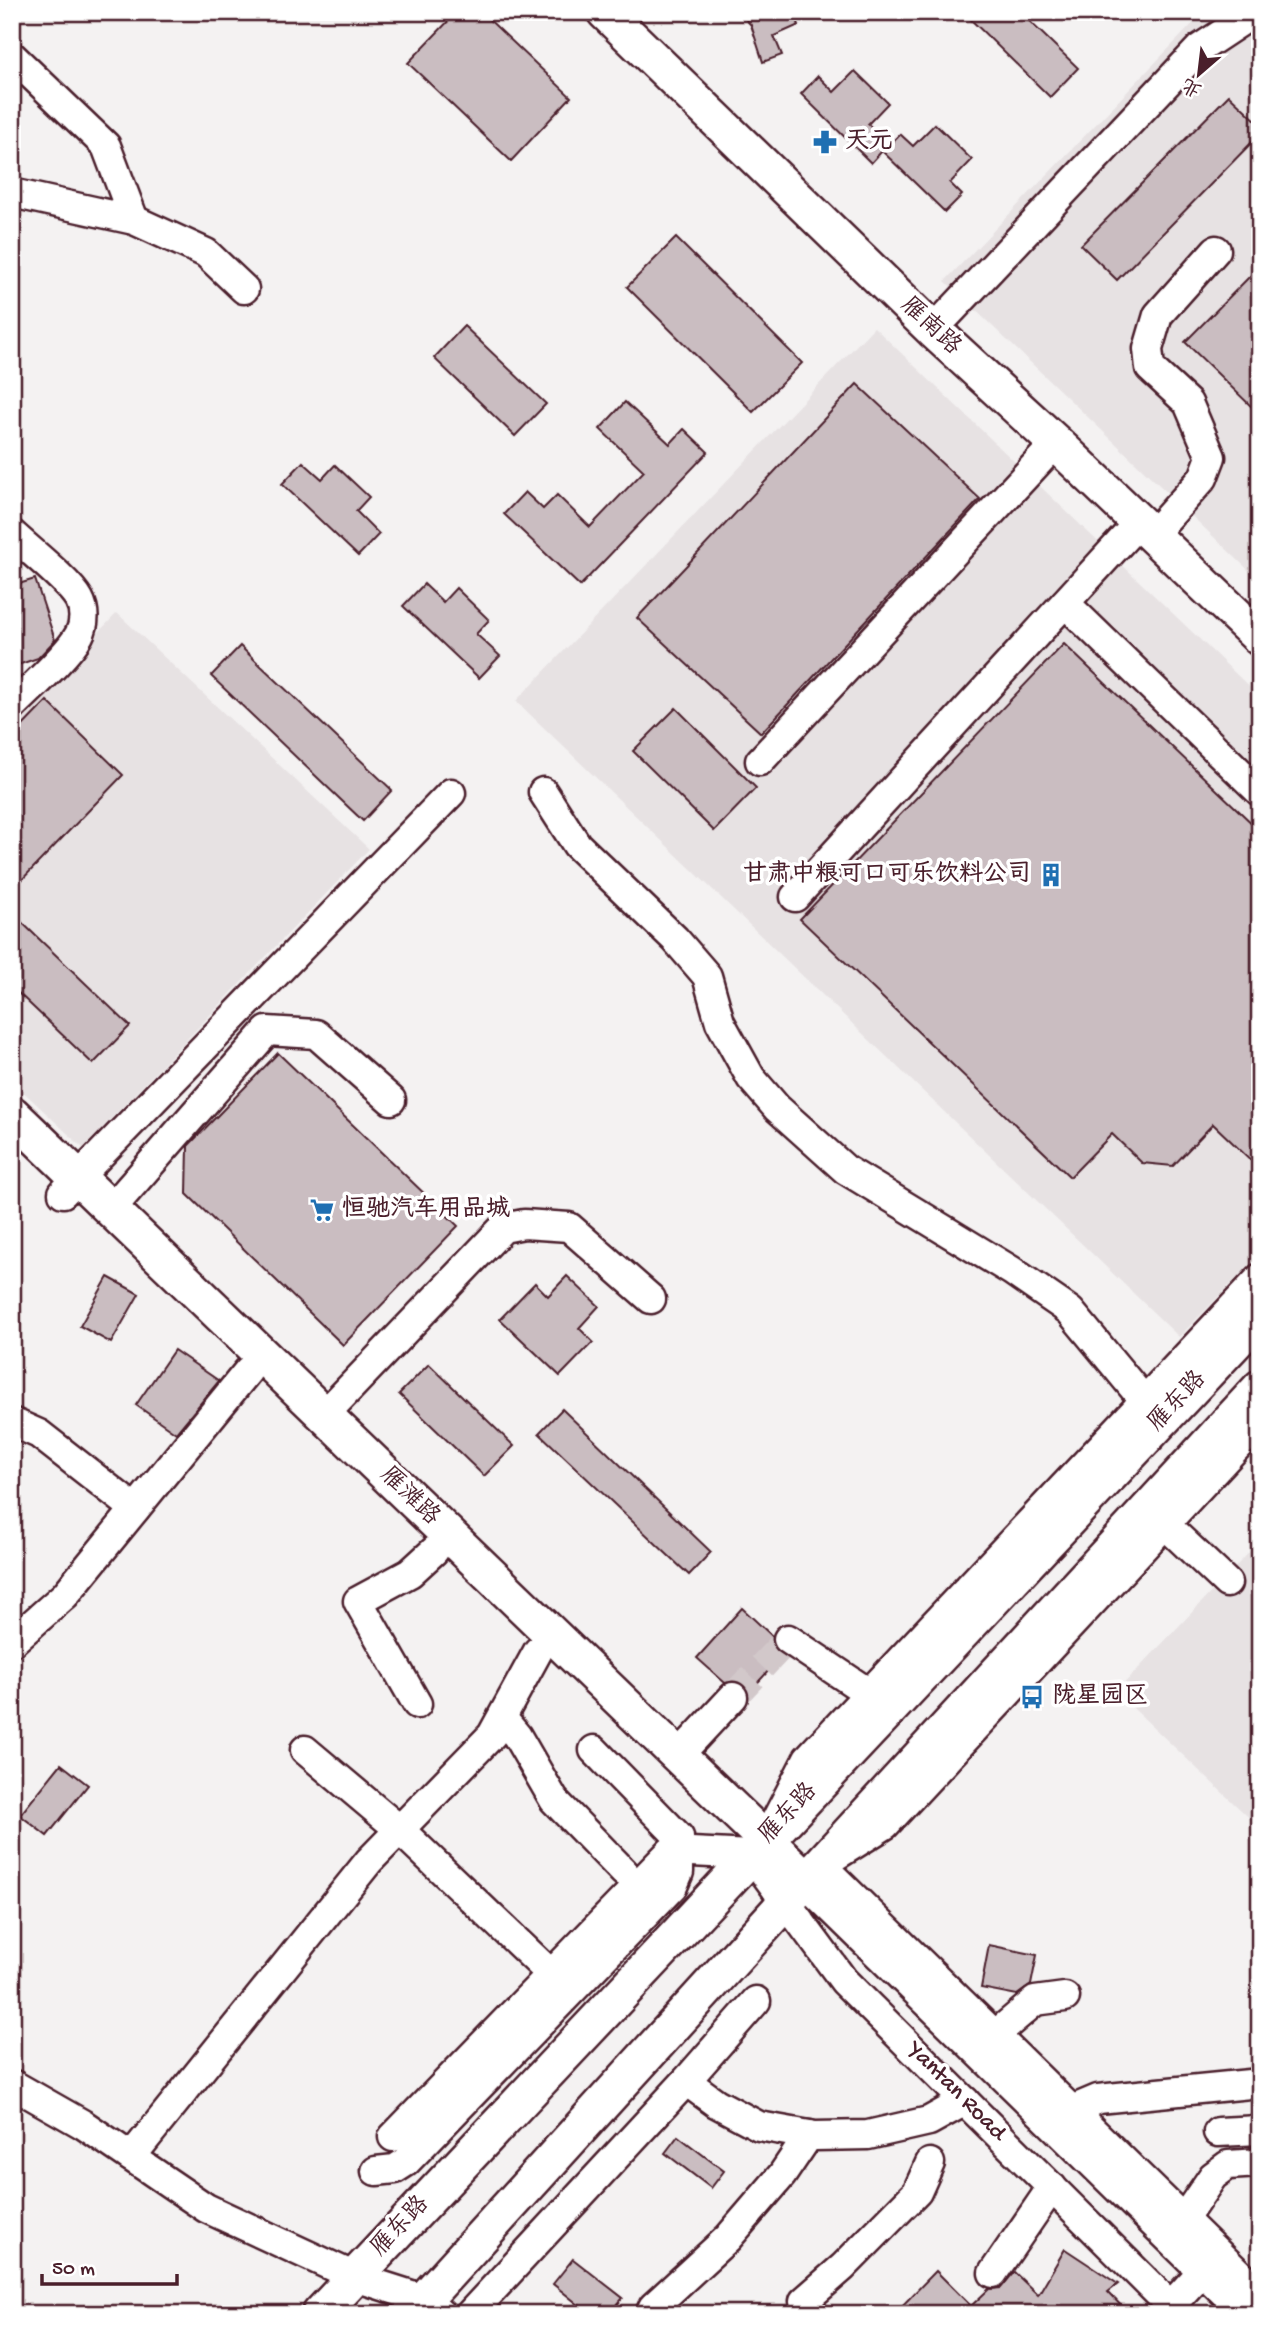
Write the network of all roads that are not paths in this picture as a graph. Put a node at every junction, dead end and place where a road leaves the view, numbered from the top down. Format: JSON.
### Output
{"nodes":[{"id":1,"x":605,"y":12,"type":"edge"},
{"id":2,"x":1255,"y":12,"type":"edge"},
{"id":3,"x":12,"y":56,"type":"edge"},
{"id":4,"x":12,"y":192,"type":"edge"},
{"id":5,"x":134,"y":220,"type":"junction"},
{"id":6,"x":1216,"y":250,"type":"dead end"},
{"id":7,"x":244,"y":289,"type":"dead end"},
{"id":8,"x":933,"y":330,"type":"junction"},
{"id":9,"x":1056,"y":443,"type":"junction"},
{"id":10,"x":1145,"y":529,"type":"junction"},
{"id":11,"x":12,"y":534,"type":"edge"},
{"id":12,"x":1065,"y":603,"type":"junction"},
{"id":13,"x":1260,"y":638,"type":"edge"},
{"id":14,"x":12,"y":707,"type":"edge"},
{"id":15,"x":760,"y":761,"type":"dead end"},
{"id":16,"x":543,"y":792,"type":"dead end"},
{"id":17,"x":1260,"y":792,"type":"edge"},
{"id":18,"x":451,"y":793,"type":"dead end"},
{"id":19,"x":795,"y":897,"type":"dead end"},
{"id":20,"x":391,"y":1100,"type":"dead end"},
{"id":21,"x":12,"y":1114,"type":"edge"},
{"id":22,"x":12,"y":1144,"type":"edge"},
{"id":23,"x":71,"y":1186,"type":"junction"},
{"id":24,"x":111,"y":1209,"type":"junction"},
{"id":25,"x":1257,"y":1295,"type":"edge"},
{"id":26,"x":651,"y":1299,"type":"dead end"},
{"id":27,"x":248,"y":1371,"type":"junction"},
{"id":28,"x":1260,"y":1388,"type":"edge"},
{"id":29,"x":1152,"y":1410,"type":"junction"},
{"id":30,"x":324,"y":1415,"type":"junction"},
{"id":31,"x":12,"y":1422,"type":"edge"},
{"id":32,"x":1260,"y":1423,"type":"edge"},
{"id":33,"x":135,"y":1509,"type":"junction"},
{"id":34,"x":1157,"y":1517,"type":"junction"},
{"id":35,"x":434,"y":1551,"type":"junction"},
{"id":36,"x":1227,"y":1583,"type":"dead end"},
{"id":37,"x":788,"y":1639,"type":"dead end"},
{"id":38,"x":12,"y":1642,"type":"edge"},
{"id":39,"x":538,"y":1651,"type":"junction"},
{"id":40,"x":733,"y":1697,"type":"tunnel mouth"},
{"id":41,"x":879,"y":1700,"type":"junction"},
{"id":42,"x":417,"y":1703,"type":"dead end"},
{"id":43,"x":502,"y":1718,"type":"junction"},
{"id":44,"x":305,"y":1750,"type":"dead end"},
{"id":45,"x":594,"y":1750,"type":"dead end"},
{"id":46,"x":678,"y":1756,"type":"junction"},
{"id":47,"x":400,"y":1830,"type":"junction"},
{"id":48,"x":758,"y":1848,"type":"junction"},
{"id":49,"x":680,"y":1852,"type":"junction"},
{"id":50,"x":624,"y":1872,"type":"dead end"},
{"id":51,"x":801,"y":1886,"type":"junction"},
{"id":52,"x":551,"y":1974,"type":"junction"},
{"id":53,"x":1065,"y":1997,"type":"dead end"},
{"id":54,"x":756,"y":2001,"type":"dead end"},
{"id":55,"x":995,"y":2035,"type":"junction"},
{"id":56,"x":686,"y":2081,"type":"junction"},
{"id":57,"x":1260,"y":2083,"type":"edge"},
{"id":58,"x":12,"y":2084,"type":"edge"},
{"id":59,"x":965,"y":2101,"type":"junction"},
{"id":60,"x":1072,"y":2110,"type":"junction"},
{"id":61,"x":1260,"y":2130,"type":"edge"},
{"id":62,"x":1217,"y":2132,"type":"dead end"},
{"id":63,"x":809,"y":2135,"type":"junction"},
{"id":64,"x":393,"y":2137,"type":"dead end"},
{"id":65,"x":131,"y":2157,"type":"junction"},
{"id":66,"x":930,"y":2163,"type":"dead end"},
{"id":67,"x":1260,"y":2163,"type":"edge"},
{"id":68,"x":376,"y":2171,"type":"dead end"},
{"id":69,"x":1052,"y":2187,"type":"junction"},
{"id":70,"x":1183,"y":2220,"type":"junction"},
{"id":71,"x":993,"y":2273,"type":"dead end"},
{"id":72,"x":355,"y":2277,"type":"junction"},
{"id":73,"x":1188,"y":2290,"type":"edge"},
{"id":74,"x":1260,"y":2294,"type":"edge"},
{"id":75,"x":425,"y":2309,"type":"edge"},
{"id":76,"x":320,"y":2314,"type":"edge"},
{"id":77,"x":470,"y":2314,"type":"edge"},
{"id":78,"x":650,"y":2314,"type":"edge"},
{"id":79,"x":814,"y":2314,"type":"edge"},
{"id":80,"x":1220,"y":2314,"type":"edge"},
{"id":81,"x":1251,"y":2314,"type":"edge"}],
"edges":[{"from":1,"to":8,"type":"main road","name":"雁南路"},
{"from":2,"to":8,"type":"street"},
{"from":3,"to":5,"type":"street"},
{"from":4,"to":5,"type":"street"},
{"from":5,"to":7,"type":"street"},
{"from":6,"to":10,"type":"street"},
{"from":8,"to":9,"type":"main road","name":"雁南路"},
{"from":9,"to":10,"type":"main road","name":"雁南路"},
{"from":9,"to":15,"type":"street"},
{"from":10,"to":12,"type":"street"},
{"from":10,"to":13,"type":"main road","name":"雁南路"},
{"from":11,"to":14,"type":"street"},
{"from":12,"to":17,"type":"street"},
{"from":12,"to":19,"type":"street"},
{"from":16,"to":29,"type":"street"},
{"from":18,"to":23,"type":"street"},
{"from":20,"to":24,"type":"street"},
{"from":21,"to":23,"type":"main road","name":"雁滩路"},
{"from":22,"to":23,"type":"main road","name":"雁滩路"},
{"from":23,"to":24,"type":"main road","name":"雁滩路"},
{"from":23,"to":27,"type":"main road","name":"雁滩路"},
{"from":24,"to":30,"type":"main road","name":"雁滩路"},
{"from":25,"to":29,"type":"main road","name":"雁东路"},
{"from":26,"to":30,"type":"street"},
{"from":27,"to":33,"type":"street"},
{"from":27,"to":35,"type":"main road","name":"雁滩路"},
{"from":28,"to":34,"type":"main road","name":"雁东路"},
{"from":29,"to":41,"type":"main road","name":"雁东路"},
{"from":30,"to":46,"type":"main road","name":"雁滩路"},
{"from":31,"to":33,"type":"street"},
{"from":32,"to":34,"type":"street"},
{"from":33,"to":38,"type":"street"},
{"from":34,"to":36,"type":"street"},
{"from":34,"to":51,"type":"main road","name":"雁东路"},
{"from":35,"to":39,"type":"main road","name":"雁滩路"},
{"from":35,"to":42,"type":"street"},
{"from":37,"to":41,"type":"street"},
{"from":39,"to":43,"type":"street"},
{"from":39,"to":48,"type":"main road","name":"雁滩路"},
{"from":40,"to":46,"type":"street"},
{"from":41,"to":48,"type":"main road","name":"雁东路"},
{"from":43,"to":47,"type":"street"},
{"from":43,"to":50,"type":"street"},
{"from":44,"to":47,"type":"street"},
{"from":45,"to":49,"type":"street"},
{"from":46,"to":48,"type":"main road","name":"雁滩路"},
{"from":47,"to":52,"type":"street"},
{"from":47,"to":65,"type":"street"},
{"from":48,"to":49,"type":"street"},
{"from":48,"to":51,"type":"main road","name":"雁滩路"},
{"from":48,"to":72,"type":"main road","name":"雁东路"},
{"from":49,"to":52,"type":"street"},
{"from":49,"to":68,"type":"street"},
{"from":51,"to":55,"type":"street","name":"Yantan Road"},
{"from":51,"to":59,"type":"street","name":"Yantan Road"},
{"from":51,"to":73,"type":"main road","name":"Yantan Road"},
{"from":51,"to":75,"type":"main road","name":"雁东路"},
{"from":52,"to":64,"type":"street"},
{"from":53,"to":55,"type":"street"},
{"from":54,"to":56,"type":"street"},
{"from":55,"to":60,"type":"street","name":"Yantan Road"},
{"from":56,"to":63,"type":"street"},
{"from":56,"to":77,"type":"street"},
{"from":57,"to":60,"type":"street"},
{"from":58,"to":65,"type":"street"},
{"from":59,"to":63,"type":"street"},
{"from":59,"to":69,"type":"street","name":"Yantan Road"},
{"from":60,"to":70,"type":"street","name":"Yantan Road"},
{"from":61,"to":62,"type":"street"},
{"from":63,"to":78,"type":"street"},
{"from":65,"to":72,"type":"street"},
{"from":66,"to":79,"type":"street"},
{"from":67,"to":70,"type":"street"},
{"from":69,"to":71,"type":"street"},
{"from":69,"to":73,"type":"street","name":"Yantan Road"},
{"from":70,"to":73,"type":"street","name":"Yantan Road"},
{"from":72,"to":75,"type":"street"},
{"from":72,"to":76,"type":"main road","name":"雁东路"},
{"from":73,"to":74,"type":"street","name":"Yantan Road"},
{"from":73,"to":80,"type":"main road","name":"Yantan Road"},
{"from":73,"to":81,"type":"main road","name":"Yantan Road"}]}
